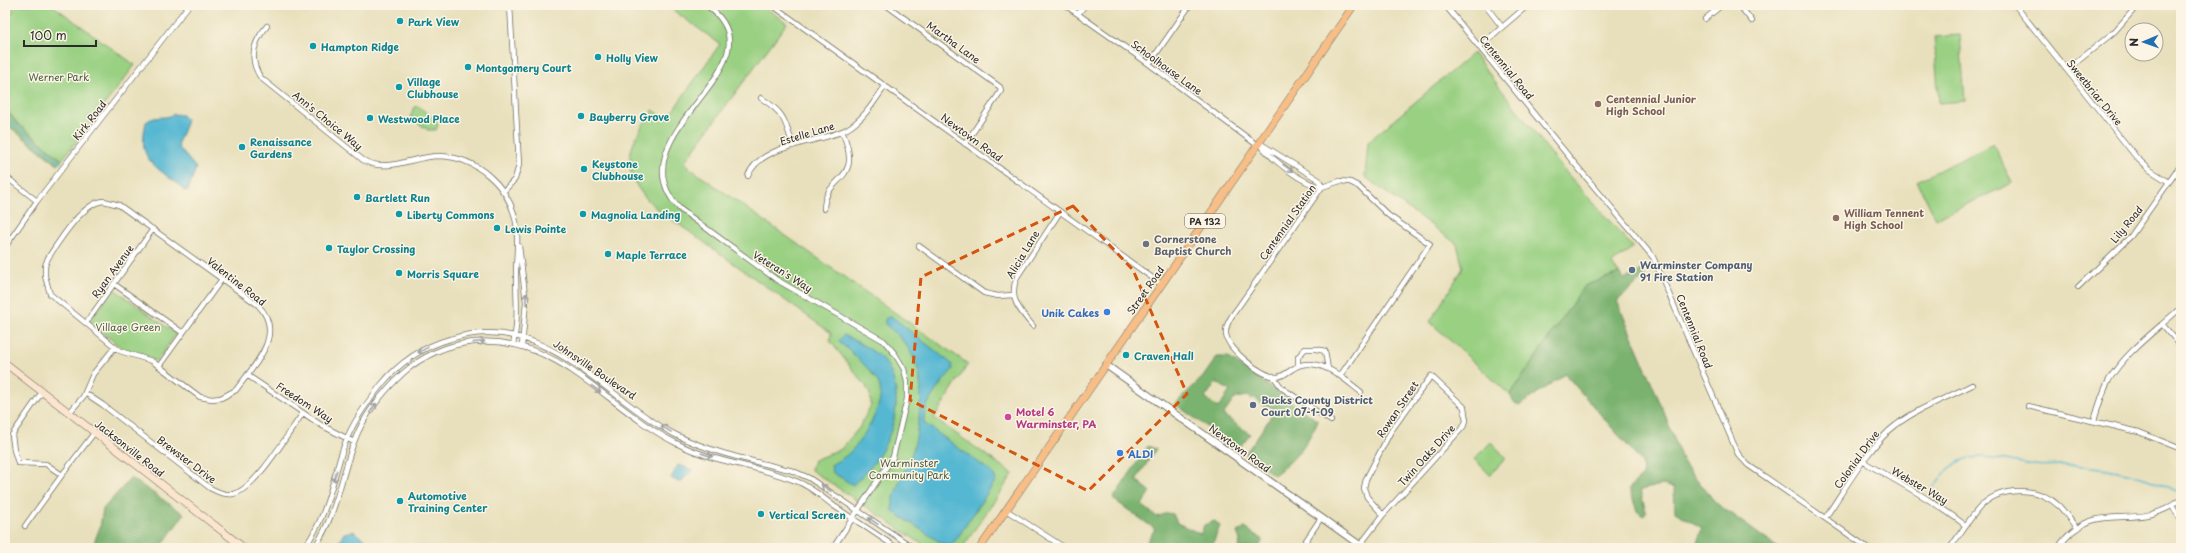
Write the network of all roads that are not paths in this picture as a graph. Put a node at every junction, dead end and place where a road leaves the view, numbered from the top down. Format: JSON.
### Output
{"nodes":[{"id":1,"x":189,"y":5,"type":"edge"},
{"id":2,"x":510,"y":5,"type":"edge"},
{"id":3,"x":706,"y":5,"type":"edge"},
{"id":4,"x":772,"y":5,"type":"edge"},
{"id":5,"x":887,"y":5,"type":"edge"},
{"id":6,"x":1065,"y":5,"type":"edge"},
{"id":7,"x":1085,"y":5,"type":"edge"},
{"id":8,"x":1190,"y":5,"type":"edge"},
{"id":9,"x":1354,"y":5,"type":"edge"},
{"id":10,"x":1445,"y":5,"type":"edge"},
{"id":11,"x":1485,"y":5,"type":"edge"},
{"id":12,"x":1528,"y":5,"type":"edge"},
{"id":13,"x":1722,"y":5,"type":"edge"},
{"id":14,"x":1739,"y":5,"type":"edge"},
{"id":15,"x":2014,"y":5,"type":"edge"},
{"id":16,"x":2138,"y":5,"type":"edge"},
{"id":17,"x":1078,"y":14,"type":"junction"},
{"id":18,"x":1705,"y":19,"type":"dead end"},
{"id":19,"x":1752,"y":21,"type":"dead end"},
{"id":20,"x":267,"y":26,"type":"dead end"},
{"id":21,"x":1502,"y":27,"type":"junction"},
{"id":22,"x":1479,"y":47,"type":"junction"},
{"id":23,"x":1149,"y":64,"type":"junction"},
{"id":24,"x":2067,"y":70,"type":"junction"},
{"id":25,"x":885,"y":86,"type":"junction"},
{"id":26,"x":761,"y":98,"type":"dead end"},
{"id":27,"x":842,"y":131,"type":"junction"},
{"id":28,"x":965,"y":144,"type":"junction"},
{"id":29,"x":1258,"y":144,"type":"junction"},
{"id":30,"x":793,"y":146,"type":"junction"},
{"id":31,"x":2181,"y":165,"type":"edge"},
{"id":32,"x":5,"y":176,"type":"edge"},
{"id":33,"x":748,"y":176,"type":"dead end"},
{"id":34,"x":2169,"y":182,"type":"junction"},
{"id":35,"x":1322,"y":187,"type":"junction"},
{"id":36,"x":503,"y":192,"type":"junction"},
{"id":37,"x":38,"y":201,"type":"junction"},
{"id":38,"x":824,"y":209,"type":"dead end"},
{"id":39,"x":1060,"y":212,"type":"junction"},
{"id":40,"x":153,"y":229,"type":"junction"},
{"id":41,"x":517,"y":239,"type":"junction"},
{"id":42,"x":919,"y":246,"type":"dead end"},
{"id":43,"x":5,"y":247,"type":"edge"},
{"id":44,"x":222,"y":279,"type":"junction"},
{"id":45,"x":114,"y":284,"type":"junction"},
{"id":46,"x":1161,"y":284,"type":"junction"},
{"id":47,"x":2078,"y":287,"type":"dead end"},
{"id":48,"x":1013,"y":295,"type":"junction"},
{"id":49,"x":2177,"y":311,"type":"dead end"},
{"id":50,"x":86,"y":323,"type":"junction"},
{"id":51,"x":2162,"y":324,"type":"junction"},
{"id":52,"x":1033,"y":326,"type":"dead end"},
{"id":53,"x":183,"y":333,"type":"junction"},
{"id":54,"x":515,"y":336,"type":"junction"},
{"id":55,"x":523,"y":338,"type":"junction"},
{"id":56,"x":513,"y":344,"type":"junction"},
{"id":57,"x":522,"y":346,"type":"junction"},
{"id":58,"x":2181,"y":346,"type":"edge"},
{"id":59,"x":115,"y":347,"type":"junction"},
{"id":60,"x":5,"y":363,"type":"edge"},
{"id":61,"x":1106,"y":364,"type":"junction"},
{"id":62,"x":1298,"y":365,"type":"junction"},
{"id":63,"x":159,"y":366,"type":"junction"},
{"id":64,"x":1328,"y":369,"type":"junction"},
{"id":65,"x":247,"y":375,"type":"junction"},
{"id":66,"x":1273,"y":376,"type":"junction"},
{"id":67,"x":1340,"y":376,"type":"junction"},
{"id":68,"x":1431,"y":376,"type":"joint"},
{"id":69,"x":1972,"y":385,"type":"dead end"},
{"id":70,"x":42,"y":392,"type":"junction"},
{"id":71,"x":1361,"y":392,"type":"dead end"},
{"id":72,"x":85,"y":393,"type":"junction"},
{"id":73,"x":2028,"y":406,"type":"dead end"},
{"id":74,"x":69,"y":413,"type":"junction"},
{"id":75,"x":303,"y":413,"type":"junction"},
{"id":76,"x":1332,"y":421,"type":"dead end"},
{"id":77,"x":2094,"y":421,"type":"junction"},
{"id":78,"x":94,"y":433,"type":"junction"},
{"id":79,"x":347,"y":439,"type":"junction"},
{"id":80,"x":354,"y":442,"type":"junction"},
{"id":81,"x":2181,"y":450,"type":"edge"},
{"id":82,"x":1864,"y":462,"type":"junction"},
{"id":83,"x":62,"y":475,"type":"junction"},
{"id":84,"x":2181,"y":499,"type":"edge"},
{"id":85,"x":2172,"y":506,"type":"junction"},
{"id":86,"x":1006,"y":510,"type":"junction"},
{"id":87,"x":858,"y":511,"type":"junction"},
{"id":88,"x":1383,"y":515,"type":"junction"},
{"id":89,"x":1321,"y":518,"type":"junction"},
{"id":90,"x":1825,"y":518,"type":"junction"},
{"id":91,"x":852,"y":519,"type":"junction"},
{"id":92,"x":2181,"y":520,"type":"edge"},
{"id":93,"x":1965,"y":525,"type":"junction"},
{"id":94,"x":25,"y":526,"type":"dead end"},
{"id":95,"x":2076,"y":527,"type":"junction"},
{"id":96,"x":987,"y":538,"type":"junction"},
{"id":97,"x":1362,"y":547,"type":"edge"},
{"id":98,"x":244,"y":548,"type":"edge"},
{"id":99,"x":304,"y":548,"type":"edge"},
{"id":100,"x":314,"y":548,"type":"edge"},
{"id":101,"x":833,"y":548,"type":"edge"},
{"id":102,"x":897,"y":548,"type":"edge"},
{"id":103,"x":914,"y":548,"type":"edge"},
{"id":104,"x":976,"y":548,"type":"edge"},
{"id":105,"x":980,"y":548,"type":"edge"},
{"id":106,"x":1065,"y":548,"type":"edge"},
{"id":107,"x":1301,"y":548,"type":"edge"},
{"id":108,"x":1868,"y":548,"type":"edge"},
{"id":109,"x":1950,"y":548,"type":"edge"},
{"id":110,"x":2058,"y":548,"type":"edge"}],
"edges":[{"from":1,"to":37,"type":"street","name":"Kirk Road"},
{"from":2,"to":36,"type":"street"},
{"from":3,"to":87,"type":"street","name":"Veteran's Way"},
{"from":4,"to":25,"type":"street","name":"Newtown Road"},
{"from":5,"to":28,"type":"street","name":"Martha Lane"},
{"from":6,"to":17,"type":"street","name":"Schoolhouse Lane"},
{"from":7,"to":17,"type":"street"},
{"from":8,"to":23,"type":"street"},
{"from":9,"to":29,"type":"main road","name":"Street Road","number":"PA 132"},
{"from":10,"to":22,"type":"street","name":"Centennial Road"},
{"from":11,"to":21,"type":"street"},
{"from":12,"to":21,"type":"street"},
{"from":13,"to":18,"type":"street"},
{"from":14,"to":19,"type":"street"},
{"from":15,"to":24,"type":"street","name":"Sweetbriar Drive"},
{"from":16,"to":24,"type":"street"},
{"from":17,"to":23,"type":"street","name":"Schoolhouse Lane"},
{"from":20,"to":36,"type":"street","name":"Ann's Choice Way"},
{"from":21,"to":22,"type":"street"},
{"from":22,"to":90,"type":"street","name":"Centennial Road"},
{"from":23,"to":29,"type":"street","name":"Schoolhouse Lane"},
{"from":24,"to":34,"type":"street","name":"Sweetbriar Drive"},
{"from":25,"to":27,"type":"street","name":"Estelle Lane"},
{"from":25,"to":28,"type":"street","name":"Newtown Road"},
{"from":26,"to":30,"type":"street"},
{"from":27,"to":30,"type":"street","name":"Estelle Lane"},
{"from":27,"to":38,"type":"street"},
{"from":28,"to":39,"type":"street","name":"Newtown Road"},
{"from":29,"to":35,"type":"street","one_way":true},
{"from":29,"to":35,"type":"street"},
{"from":29,"to":46,"type":"main road","name":"Street Road","number":"PA 132"},
{"from":30,"to":33,"type":"street","name":"Estelle Lane"},
{"from":31,"to":34,"type":"street","name":"Lily Road"},
{"from":32,"to":37,"type":"street"},
{"from":34,"to":47,"type":"street","name":"Lily Road"},
{"from":35,"to":66,"type":"street","name":"Centennial Station"},
{"from":35,"to":67,"type":"street","name":"Centennial Station"},
{"from":36,"to":41,"type":"street","name":"Ann's Choice Way"},
{"from":37,"to":43,"type":"street","name":"Kirk Road"},
{"from":39,"to":46,"type":"street","name":"Newtown Road"},
{"from":39,"to":48,"type":"street","name":"Alicia Lane"},
{"from":40,"to":44,"type":"street","name":"Valentine Road"},
{"from":40,"to":45,"type":"street","name":"Ryan Avenue"},
{"from":40,"to":50,"type":"street","name":"Valentine Road"},
{"from":41,"to":54,"type":"street","name":"Ann's Choice Way"},
{"from":55,"to":41,"type":"street","name":"Ann's Choice Way","one_way":true},
{"from":42,"to":48,"type":"street"},
{"from":44,"to":53,"type":"street"},
{"from":44,"to":65,"type":"street","name":"Valentine Road"},
{"from":45,"to":50,"type":"street","name":"Ryan Avenue"},
{"from":45,"to":53,"type":"street"},
{"from":46,"to":61,"type":"main road","name":"Street Road","number":"PA 132"},
{"from":48,"to":52,"type":"street","name":"Alicia Lane"},
{"from":49,"to":51,"type":"street"},
{"from":50,"to":59,"type":"street","name":"Valentine Road"},
{"from":51,"to":58,"type":"street"},
{"from":51,"to":77,"type":"street"},
{"from":53,"to":63,"type":"street"},
{"from":54,"to":55,"type":"street","name":"Johnsville Boulevard"},
{"from":54,"to":56,"type":"street","name":"Ann's Choice Way"},
{"from":54,"to":79,"type":"street","name":"Johnsville Boulevard","one_way":true},
{"from":55,"to":57,"type":"street","name":"Ann's Choice Way"},
{"from":87,"to":55,"type":"street","name":"Johnsville Boulevard","one_way":true},
{"from":56,"to":57,"type":"street","name":"Johnsville Boulevard"},
{"from":80,"to":56,"type":"street","name":"Johnsville Boulevard","one_way":true},
{"from":57,"to":91,"type":"street","name":"Johnsville Boulevard","one_way":true},
{"from":59,"to":63,"type":"street","name":"Valentine Road"},
{"from":59,"to":72,"type":"street"},
{"from":60,"to":70,"type":"main road","name":"Jacksonville Road"},
{"from":61,"to":86,"type":"main road","name":"Street Road","number":"PA 132"},
{"from":61,"to":89,"type":"street","name":"Newtown Road"},
{"from":62,"to":64,"type":"street"},
{"from":62,"to":64,"type":"street"},
{"from":62,"to":66,"type":"street"},
{"from":63,"to":65,"type":"street","name":"Valentine Road"},
{"from":64,"to":67,"type":"street"},
{"from":65,"to":75,"type":"street","name":"Freedom Way"},
{"from":66,"to":76,"type":"street"},
{"from":67,"to":71,"type":"street"},
{"from":68,"to":88,"type":"street","name":"Rowan Street"},
{"from":68,"to":88,"type":"street","name":"Twin Oaks Drive"},
{"from":69,"to":82,"type":"street","name":"Colonial Drive"},
{"from":70,"to":74,"type":"main road","name":"Jacksonville Road"},
{"from":70,"to":83,"type":"street"},
{"from":72,"to":74,"type":"street"},
{"from":72,"to":75,"type":"street","name":"Brewster Drive"},
{"from":73,"to":77,"type":"street"},
{"from":74,"to":78,"type":"main road","name":"Jacksonville Road"},
{"from":75,"to":79,"type":"street","name":"Freedom Way"},
{"from":77,"to":81,"type":"street"},
{"from":78,"to":83,"type":"street"},
{"from":78,"to":98,"type":"main road","name":"Jacksonville Road"},
{"from":79,"to":80,"type":"street","name":"Freedom Way"},
{"from":79,"to":99,"type":"street","name":"Johnsville Boulevard","one_way":true},
{"from":80,"to":100,"type":"street","name":"Johnsville Boulevard"},
{"from":82,"to":90,"type":"street","name":"Colonial Drive"},
{"from":82,"to":93,"type":"street","name":"Webster Way"},
{"from":83,"to":94,"type":"street"},
{"from":84,"to":85,"type":"street"},
{"from":85,"to":92,"type":"street"},
{"from":85,"to":95,"type":"street"},
{"from":86,"to":96,"type":"main road","name":"Street Road","number":"PA 132"},
{"from":86,"to":106,"type":"street"},
{"from":87,"to":91,"type":"street","name":"Veteran's Way"},
{"from":103,"to":87,"type":"street","name":"Johnsville Boulevard","one_way":true},
{"from":88,"to":97,"type":"street","name":"Twin Oaks Drive"},
{"from":89,"to":97,"type":"street","name":"Newtown Road"},
{"from":89,"to":107,"type":"street"},
{"from":90,"to":108,"type":"street","name":"Centennial Road"},
{"from":91,"to":101,"type":"street","name":"Veteran's Way"},
{"from":91,"to":102,"type":"street","name":"Johnsville Boulevard"},
{"from":93,"to":95,"type":"street"},
{"from":93,"to":109,"type":"street"},
{"from":95,"to":110,"type":"street"},
{"from":96,"to":104,"type":"main road"},
{"from":96,"to":105,"type":"main road","name":"Street Road","number":"PA 132"}]}
